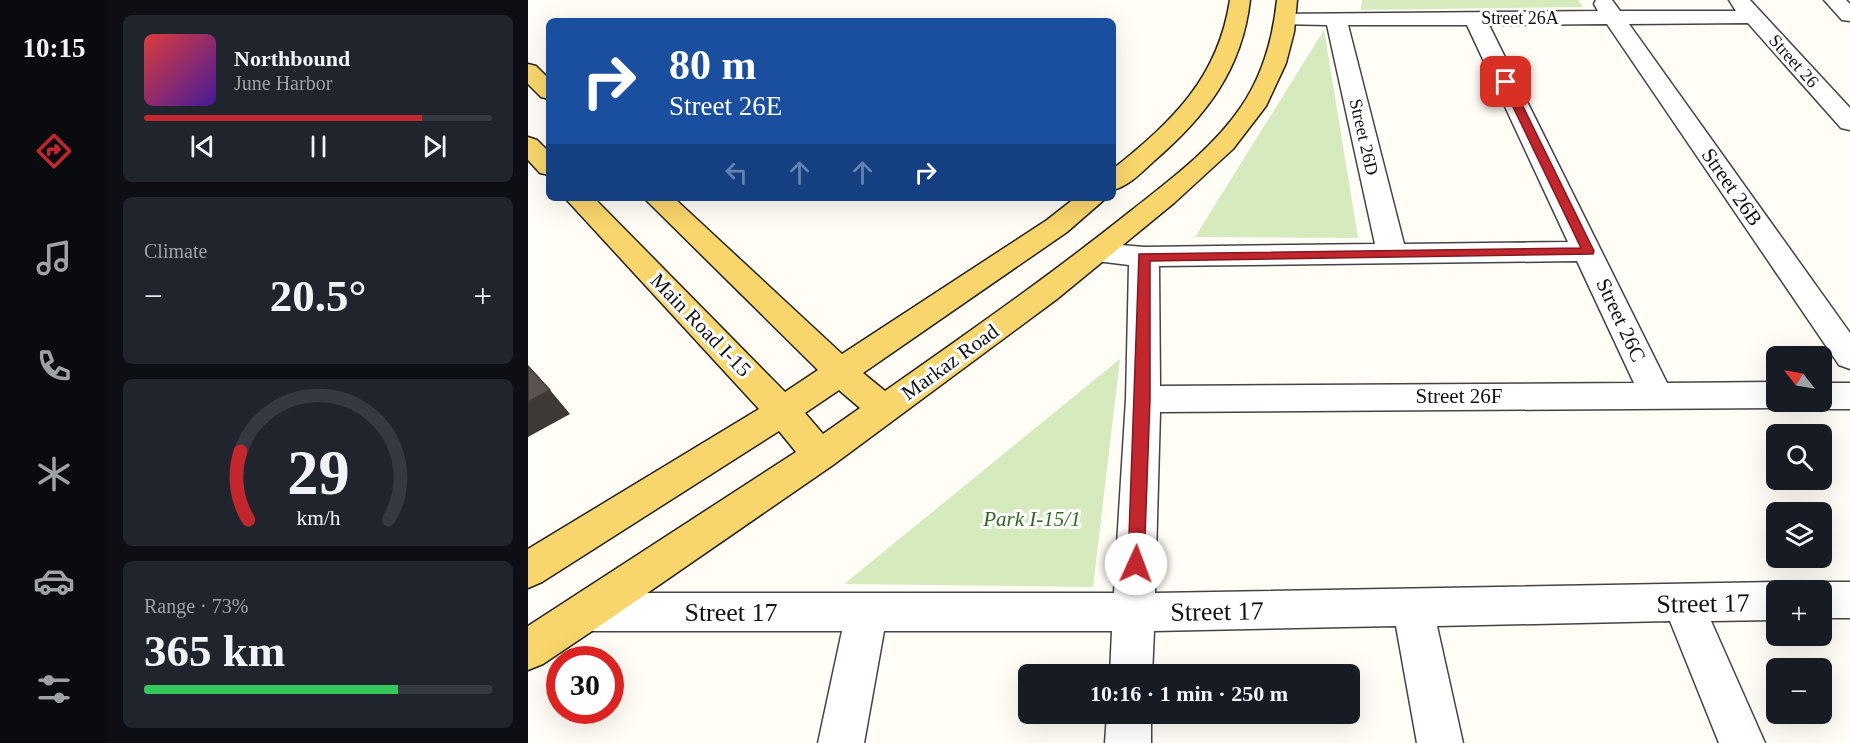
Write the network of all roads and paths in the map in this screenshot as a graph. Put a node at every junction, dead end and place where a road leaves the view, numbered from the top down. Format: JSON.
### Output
{"nodes":[{"id":1,"x":1240,"y":0,"type":"edge"},
{"id":2,"x":1834,"y":0,"type":"edge"},
{"id":3,"x":1746,"y":8,"type":"edge"},
{"id":4,"x":1287,"y":9,"type":"edge"},
{"id":5,"x":1608,"y":9,"type":"edge"},
{"id":6,"x":1850,"y":15,"type":"edge"},
{"id":7,"x":1475,"y":18,"type":"junction"},
{"id":8,"x":1336,"y":19,"type":"junction"},
{"id":9,"x":528,"y":71,"type":"edge"},
{"id":10,"x":546,"y":89,"type":"edge"},
{"id":11,"x":1850,"y":123,"type":"edge"},
{"id":12,"x":529,"y":147,"type":"edge"},
{"id":13,"x":546,"y":164,"type":"edge"},
{"id":14,"x":1116,"y":179,"type":"edge"},
{"id":15,"x":582,"y":201,"type":"edge"},
{"id":16,"x":661,"y":201,"type":"edge"},
{"id":17,"x":1088,"y":201,"type":"edge"},
{"id":18,"x":1588,"y":251,"type":"junction"},
{"id":19,"x":1098,"y":253,"type":"junction"},
{"id":20,"x":1392,"y":254,"type":"junction"},
{"id":21,"x":1144,"y":257,"type":"junction"},
{"id":22,"x":1850,"y":357,"type":"edge"},
{"id":23,"x":840,"y":372,"type":"junction"},
{"id":24,"x":1656,"y":395,"type":"junction"},
{"id":25,"x":1766,"y":395,"type":"edge"},
{"id":26,"x":1832,"y":396,"type":"edge"},
{"id":27,"x":1850,"y":396,"type":"edge"},
{"id":28,"x":1143,"y":399,"type":"junction"},
{"id":29,"x":884,"y":409,"type":"junction"},
{"id":30,"x":783,"y":412,"type":"junction"},
{"id":31,"x":820,"y":455,"type":"junction"},
{"id":32,"x":528,"y":570,"type":"edge"},
{"id":33,"x":1832,"y":600,"type":"edge"},
{"id":34,"x":1850,"y":600,"type":"edge"},
{"id":35,"x":1766,"y":602,"type":"edge"},
{"id":36,"x":1683,"y":604,"type":"junction"},
{"id":37,"x":1413,"y":608,"type":"junction"},
{"id":38,"x":586,"y":612,"type":"junction"},
{"id":39,"x":867,"y":612,"type":"junction"},
{"id":40,"x":1134,"y":612,"type":"junction"},
{"id":41,"x":528,"y":650,"type":"edge"},
{"id":42,"x":1132,"y":664,"type":"edge"},
{"id":43,"x":1129,"y":724,"type":"edge"},
{"id":44,"x":841,"y":743,"type":"edge"},
{"id":45,"x":1128,"y":743,"type":"edge"},
{"id":46,"x":1440,"y":743,"type":"edge"},
{"id":47,"x":1742,"y":743,"type":"edge"}],
"edges":[{"from":1,"to":14,"type":"main road"},
{"from":2,"to":6,"type":"street"},
{"from":3,"to":5,"type":"street","name":"Street 26A"},
{"from":3,"to":11,"type":"street","name":"Street 26"},
{"from":4,"to":8,"type":"street","name":"Street 26A"},
{"from":4,"to":19,"type":"main road","name":"Markaz Road"},
{"from":5,"to":7,"type":"street","name":"Street 26A"},
{"from":5,"to":22,"type":"street","name":"Street 26B"},
{"from":7,"to":8,"type":"street","name":"Street 26A"},
{"from":7,"to":18,"type":"street","name":"Street 26C"},
{"from":8,"to":20,"type":"street","name":"Street 26D"},
{"from":9,"to":10,"type":"main road"},
{"from":12,"to":13,"type":"main road"},
{"from":15,"to":30,"type":"main road","name":"Main Road I-15"},
{"from":16,"to":23,"type":"main road"},
{"from":17,"to":23,"type":"main road"},
{"from":18,"to":20,"type":"street"},
{"from":18,"to":24,"type":"street","name":"Street 26C"},
{"from":19,"to":21,"type":"street"},
{"from":19,"to":29,"type":"main road","name":"Markaz Road"},
{"from":20,"to":21,"type":"street"},
{"from":21,"to":28,"type":"street"},
{"from":23,"to":29,"type":"main road"},
{"from":23,"to":30,"type":"main road"},
{"from":24,"to":25,"type":"street","name":"Street 26F"},
{"from":24,"to":28,"type":"street","name":"Street 26F"},
{"from":26,"to":27,"type":"street"},
{"from":28,"to":40,"type":"street"},
{"from":29,"to":31,"type":"main road","name":"Markaz Road"},
{"from":30,"to":31,"type":"main road","name":"Main Road I-15"},
{"from":30,"to":32,"type":"main road"},
{"from":31,"to":38,"type":"main road","name":"Markaz Road"},
{"from":33,"to":34,"type":"street"},
{"from":35,"to":36,"type":"street","name":"Street 17"},
{"from":36,"to":37,"type":"street","name":"Street 17"},
{"from":36,"to":47,"type":"street"},
{"from":37,"to":40,"type":"street","name":"Street 17"},
{"from":37,"to":46,"type":"street"},
{"from":38,"to":39,"type":"street","name":"Street 17"},
{"from":38,"to":41,"type":"main road","name":"Markaz Road"},
{"from":39,"to":40,"type":"street","name":"Street 17"},
{"from":39,"to":44,"type":"street"},
{"from":40,"to":42,"type":"street"},
{"from":43,"to":45,"type":"street"}]}
